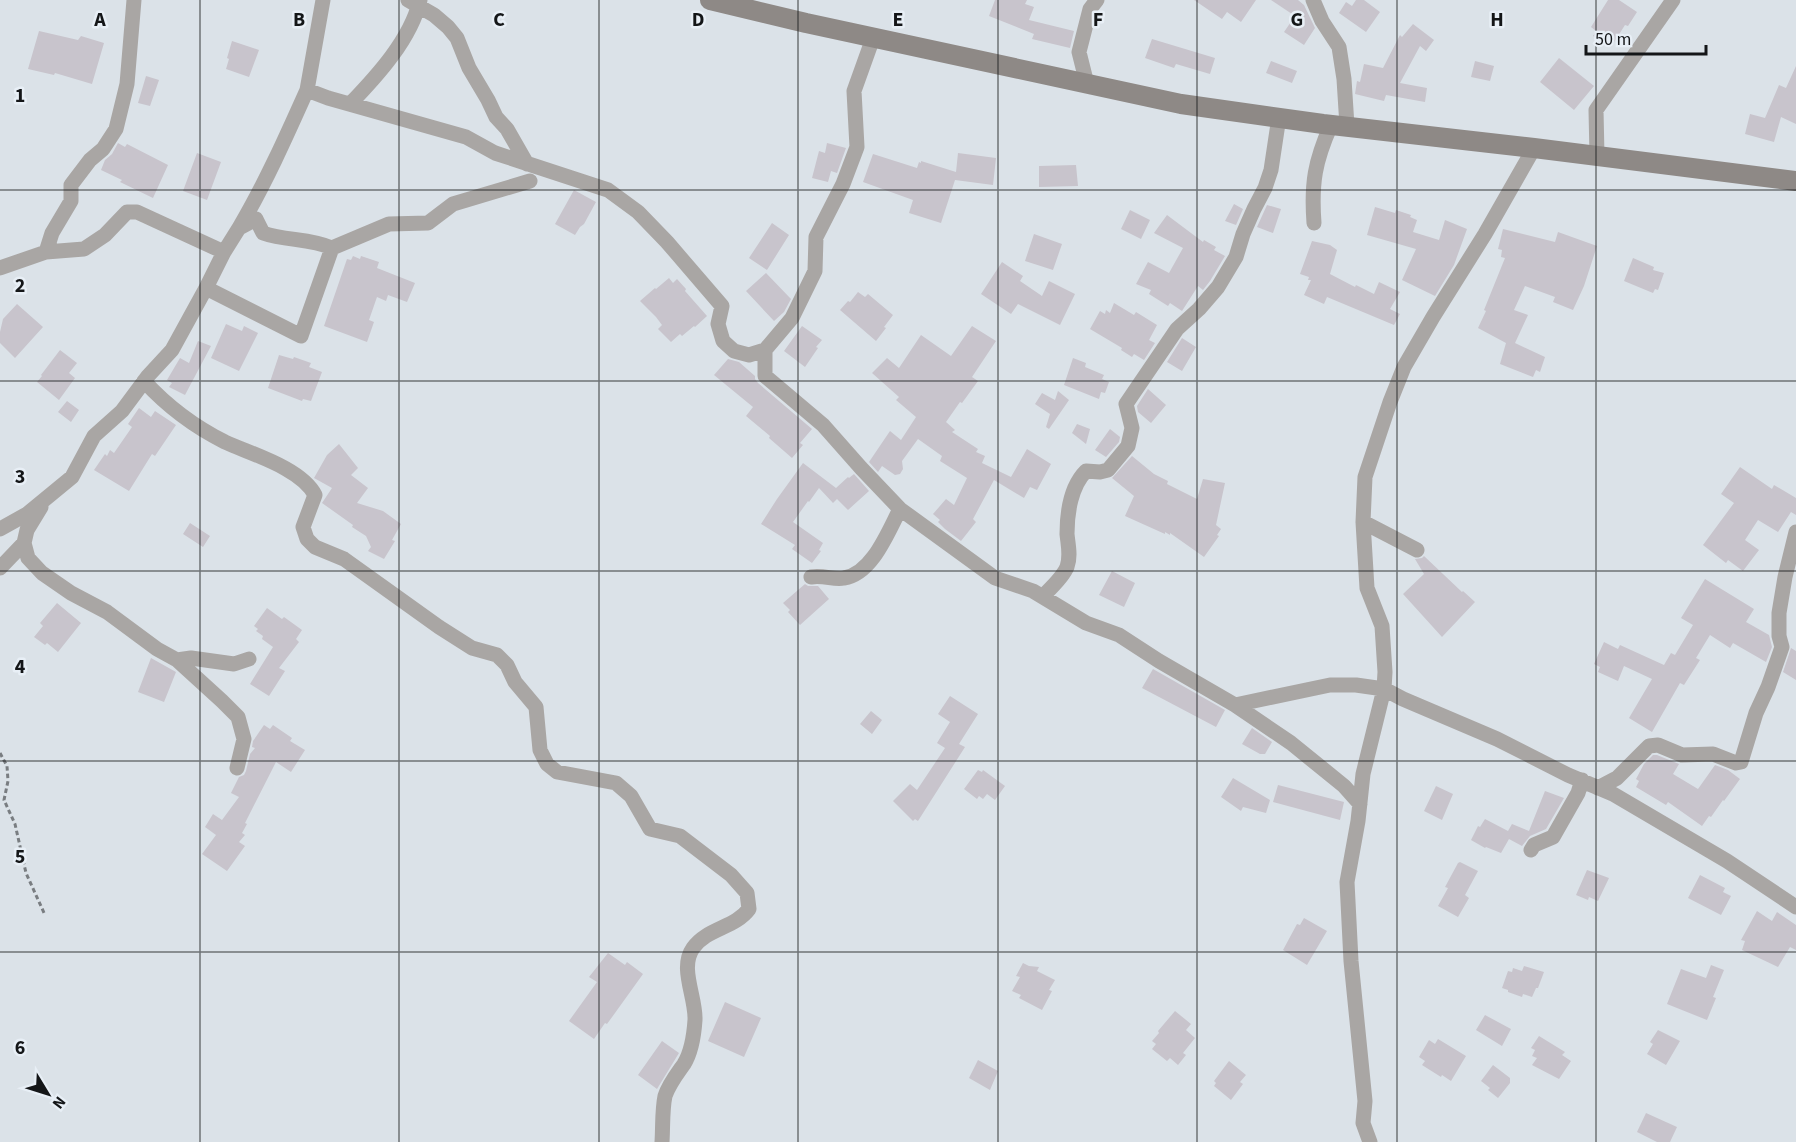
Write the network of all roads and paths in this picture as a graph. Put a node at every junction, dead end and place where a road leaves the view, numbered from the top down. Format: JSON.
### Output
{"nodes":[{"id":1,"x":134,"y":0,"type":"edge"},
{"id":2,"x":323,"y":0,"type":"edge"},
{"id":3,"x":710,"y":0,"type":"edge"},
{"id":4,"x":1097,"y":0,"type":"edge"},
{"id":5,"x":1313,"y":0,"type":"edge"},
{"id":6,"x":1673,"y":0,"type":"edge"},
{"id":7,"x":416,"y":2,"type":"edge"},
{"id":8,"x":873,"y":38,"type":"junction"},
{"id":9,"x":1087,"y":84,"type":"junction"},
{"id":10,"x":307,"y":90,"type":"junction"},
{"id":11,"x":350,"y":104,"type":"junction"},
{"id":12,"x":1279,"y":117,"type":"junction"},
{"id":13,"x":1339,"y":125,"type":"junction"},
{"id":14,"x":1534,"y":148,"type":"junction"},
{"id":15,"x":1597,"y":156,"type":"junction"},
{"id":16,"x":527,"y":164,"type":"junction"},
{"id":17,"x":531,"y":181,"type":"dead end"},
{"id":18,"x":1796,"y":181,"type":"edge"},
{"id":19,"x":1314,"y":223,"type":"dead end"},
{"id":20,"x":239,"y":228,"type":"junction"},
{"id":21,"x":332,"y":248,"type":"junction"},
{"id":22,"x":46,"y":252,"type":"junction"},
{"id":23,"x":224,"y":252,"type":"junction"},
{"id":24,"x":0,"y":268,"type":"edge"},
{"id":25,"x":206,"y":288,"type":"junction"},
{"id":26,"x":765,"y":350,"type":"junction"},
{"id":27,"x":144,"y":381,"type":"junction"},
{"id":28,"x":45,"y":499,"type":"junction"},
{"id":29,"x":900,"y":509,"type":"junction"},
{"id":30,"x":1363,"y":522,"type":"junction"},
{"id":31,"x":0,"y":529,"type":"edge"},
{"id":32,"x":1796,"y":532,"type":"edge"},
{"id":33,"x":24,"y":543,"type":"junction"},
{"id":34,"x":1417,"y":550,"type":"dead end"},
{"id":35,"x":0,"y":568,"type":"edge"},
{"id":36,"x":811,"y":577,"type":"dead end"},
{"id":37,"x":1043,"y":596,"type":"junction"},
{"id":38,"x":249,"y":659,"type":"dead end"},
{"id":39,"x":177,"y":660,"type":"junction"},
{"id":40,"x":1384,"y":689,"type":"junction"},
{"id":41,"x":1235,"y":705,"type":"junction"},
{"id":42,"x":0,"y":753,"type":"edge"},
{"id":43,"x":237,"y":768,"type":"dead end"},
{"id":44,"x":1582,"y":780,"type":"junction"},
{"id":45,"x":1598,"y":788,"type":"junction"},
{"id":46,"x":1360,"y":804,"type":"junction"},
{"id":47,"x":1531,"y":850,"type":"dead end"},
{"id":48,"x":1796,"y":907,"type":"edge"},
{"id":49,"x":45,"y":915,"type":"dead end"},
{"id":50,"x":662,"y":1142,"type":"edge"},
{"id":51,"x":1370,"y":1142,"type":"edge"}],
"edges":[{"from":1,"to":22,"type":"street"},
{"from":2,"to":10,"type":"street"},
{"from":3,"to":8,"type":"main road"},
{"from":4,"to":9,"type":"street"},
{"from":5,"to":13,"type":"street"},
{"from":6,"to":15,"type":"street"},
{"from":7,"to":11,"type":"street"},
{"from":7,"to":16,"type":"street"},
{"from":8,"to":9,"type":"main road"},
{"from":8,"to":26,"type":"street"},
{"from":9,"to":12,"type":"main road"},
{"from":10,"to":11,"type":"street"},
{"from":10,"to":20,"type":"street"},
{"from":11,"to":16,"type":"street"},
{"from":12,"to":13,"type":"main road"},
{"from":12,"to":37,"type":"street"},
{"from":13,"to":14,"type":"main road"},
{"from":13,"to":19,"type":"street"},
{"from":14,"to":15,"type":"main road"},
{"from":14,"to":30,"type":"street"},
{"from":15,"to":18,"type":"main road"},
{"from":16,"to":26,"type":"street"},
{"from":17,"to":21,"type":"street"},
{"from":20,"to":21,"type":"street"},
{"from":20,"to":23,"type":"street"},
{"from":21,"to":25,"type":"street"},
{"from":22,"to":23,"type":"street"},
{"from":22,"to":24,"type":"street"},
{"from":23,"to":25,"type":"street"},
{"from":25,"to":27,"type":"street"},
{"from":26,"to":29,"type":"street"},
{"from":27,"to":28,"type":"street"},
{"from":27,"to":50,"type":"street"},
{"from":28,"to":31,"type":"street"},
{"from":28,"to":33,"type":"street"},
{"from":29,"to":36,"type":"street"},
{"from":29,"to":37,"type":"street"},
{"from":30,"to":34,"type":"street"},
{"from":30,"to":40,"type":"street"},
{"from":32,"to":45,"type":"street"},
{"from":33,"to":35,"type":"street"},
{"from":33,"to":39,"type":"street"},
{"from":37,"to":41,"type":"street"},
{"from":38,"to":39,"type":"street"},
{"from":39,"to":43,"type":"street"},
{"from":40,"to":41,"type":"street"},
{"from":40,"to":44,"type":"street"},
{"from":40,"to":46,"type":"street"},
{"from":41,"to":46,"type":"street"},
{"from":42,"to":49,"type":"path"},
{"from":44,"to":45,"type":"street"},
{"from":44,"to":47,"type":"street"},
{"from":45,"to":48,"type":"street"},
{"from":46,"to":51,"type":"street"}]}
